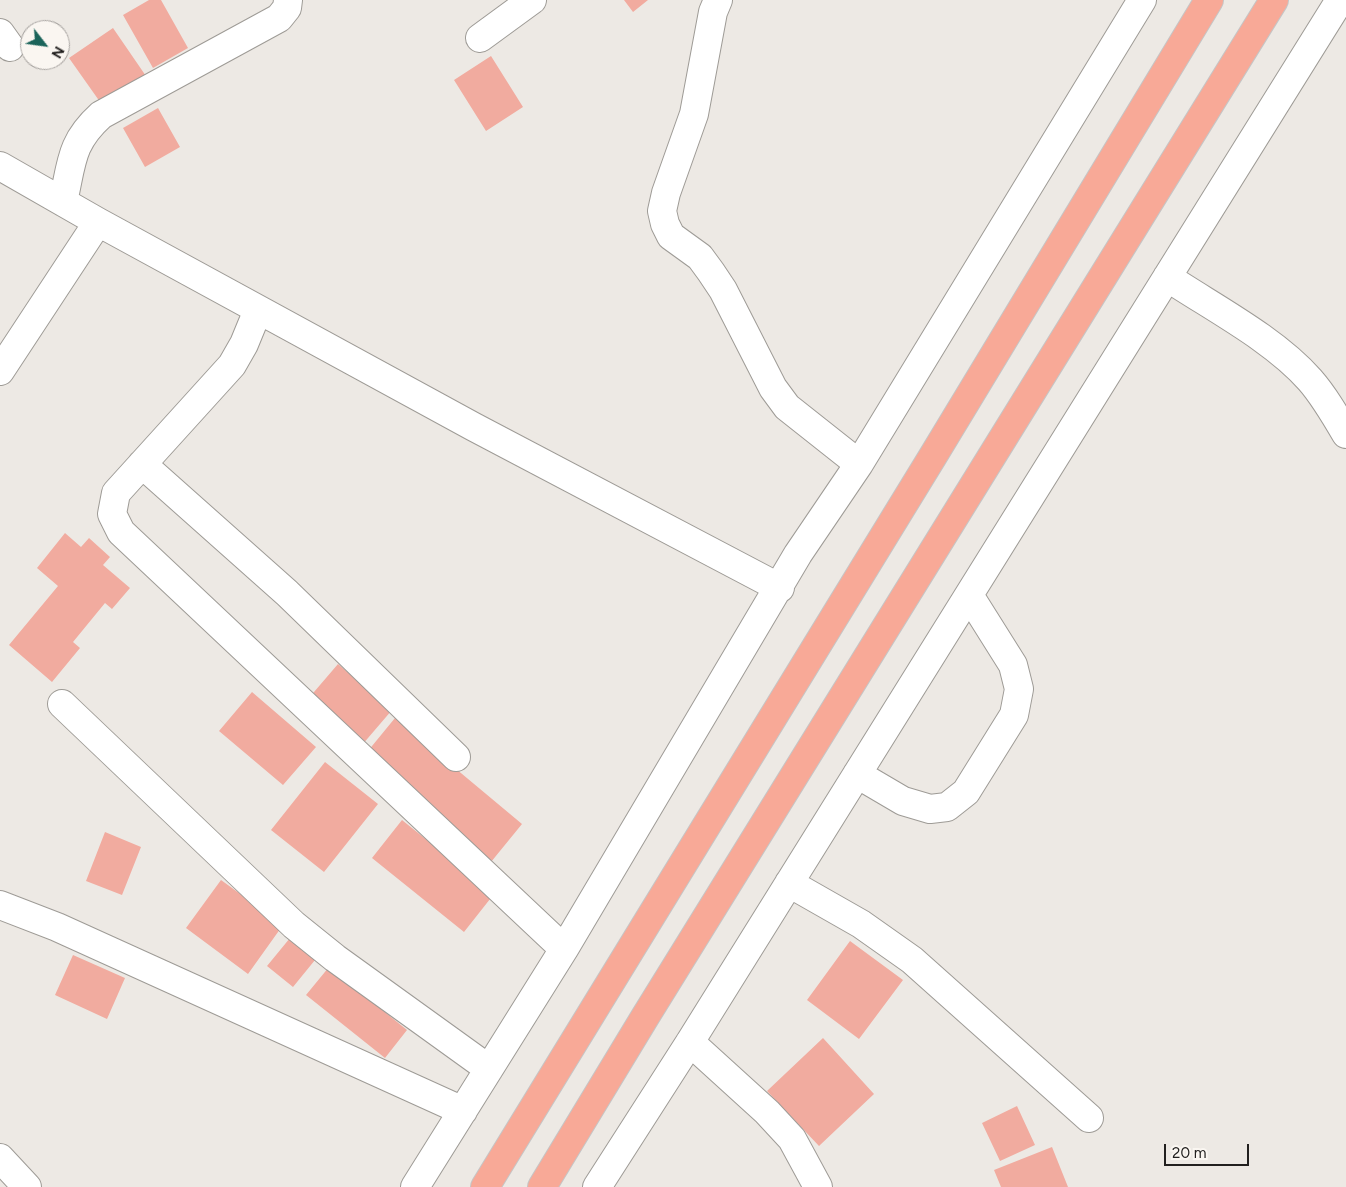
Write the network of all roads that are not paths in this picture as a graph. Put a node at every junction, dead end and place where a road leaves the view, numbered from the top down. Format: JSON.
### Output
{"nodes":[{"id":1,"x":288,"y":0,"type":"edge"},
{"id":2,"x":532,"y":0,"type":"edge"},
{"id":3,"x":718,"y":0,"type":"edge"},
{"id":4,"x":1142,"y":0,"type":"edge"},
{"id":5,"x":1209,"y":0,"type":"edge"},
{"id":6,"x":1274,"y":0,"type":"edge"},
{"id":7,"x":1340,"y":0,"type":"edge"},
{"id":8,"x":480,"y":38,"type":"dead end"},
{"id":9,"x":0,"y":166,"type":"edge"},
{"id":10,"x":63,"y":202,"type":"junction"},
{"id":11,"x":98,"y":222,"type":"junction"},
{"id":12,"x":1167,"y":277,"type":"junction"},
{"id":13,"x":258,"y":310,"type":"junction"},
{"id":14,"x":0,"y":371,"type":"edge"},
{"id":15,"x":1346,"y":434,"type":"edge"},
{"id":16,"x":142,"y":464,"type":"junction"},
{"id":17,"x":859,"y":464,"type":"junction"},
{"id":18,"x":780,"y":588,"type":"junction"},
{"id":19,"x":969,"y":595,"type":"junction"},
{"id":20,"x":62,"y":704,"type":"dead end"},
{"id":21,"x":456,"y":757,"type":"dead end"},
{"id":22,"x":857,"y":774,"type":"junction"},
{"id":23,"x":789,"y":883,"type":"junction"},
{"id":24,"x":0,"y":905,"type":"edge"},
{"id":25,"x":564,"y":949,"type":"junction"},
{"id":26,"x":690,"y":1042,"type":"junction"},
{"id":27,"x":489,"y":1068,"type":"junction"},
{"id":28,"x":463,"y":1111,"type":"junction"},
{"id":29,"x":1089,"y":1118,"type":"dead end"},
{"id":30,"x":0,"y":1158,"type":"edge"},
{"id":31,"x":27,"y":1187,"type":"edge"},
{"id":32,"x":415,"y":1187,"type":"edge"},
{"id":33,"x":484,"y":1187,"type":"edge"},
{"id":34,"x":542,"y":1187,"type":"edge"},
{"id":35,"x":597,"y":1187,"type":"edge"},
{"id":36,"x":818,"y":1187,"type":"edge"}],
"edges":[{"from":1,"to":10,"type":"street"},
{"from":2,"to":8,"type":"street"},
{"from":3,"to":17,"type":"street"},
{"from":4,"to":17,"type":"street"},
{"from":5,"to":33,"type":"highway"},
{"from":6,"to":34,"type":"highway"},
{"from":7,"to":12,"type":"street"},
{"from":9,"to":10,"type":"street"},
{"from":10,"to":11,"type":"street"},
{"from":11,"to":13,"type":"street"},
{"from":11,"to":14,"type":"street"},
{"from":12,"to":15,"type":"street"},
{"from":12,"to":19,"type":"street"},
{"from":13,"to":16,"type":"street"},
{"from":13,"to":18,"type":"street"},
{"from":16,"to":21,"type":"street"},
{"from":16,"to":25,"type":"street"},
{"from":17,"to":18,"type":"street"},
{"from":18,"to":25,"type":"street"},
{"from":19,"to":22,"type":"street"},
{"from":19,"to":22,"type":"street"},
{"from":20,"to":27,"type":"street"},
{"from":22,"to":23,"type":"street"},
{"from":23,"to":26,"type":"street"},
{"from":23,"to":29,"type":"street"},
{"from":24,"to":28,"type":"street"},
{"from":25,"to":27,"type":"street"},
{"from":26,"to":35,"type":"street"},
{"from":26,"to":36,"type":"street"},
{"from":27,"to":28,"type":"street"},
{"from":28,"to":32,"type":"street"},
{"from":30,"to":31,"type":"street"}]}
